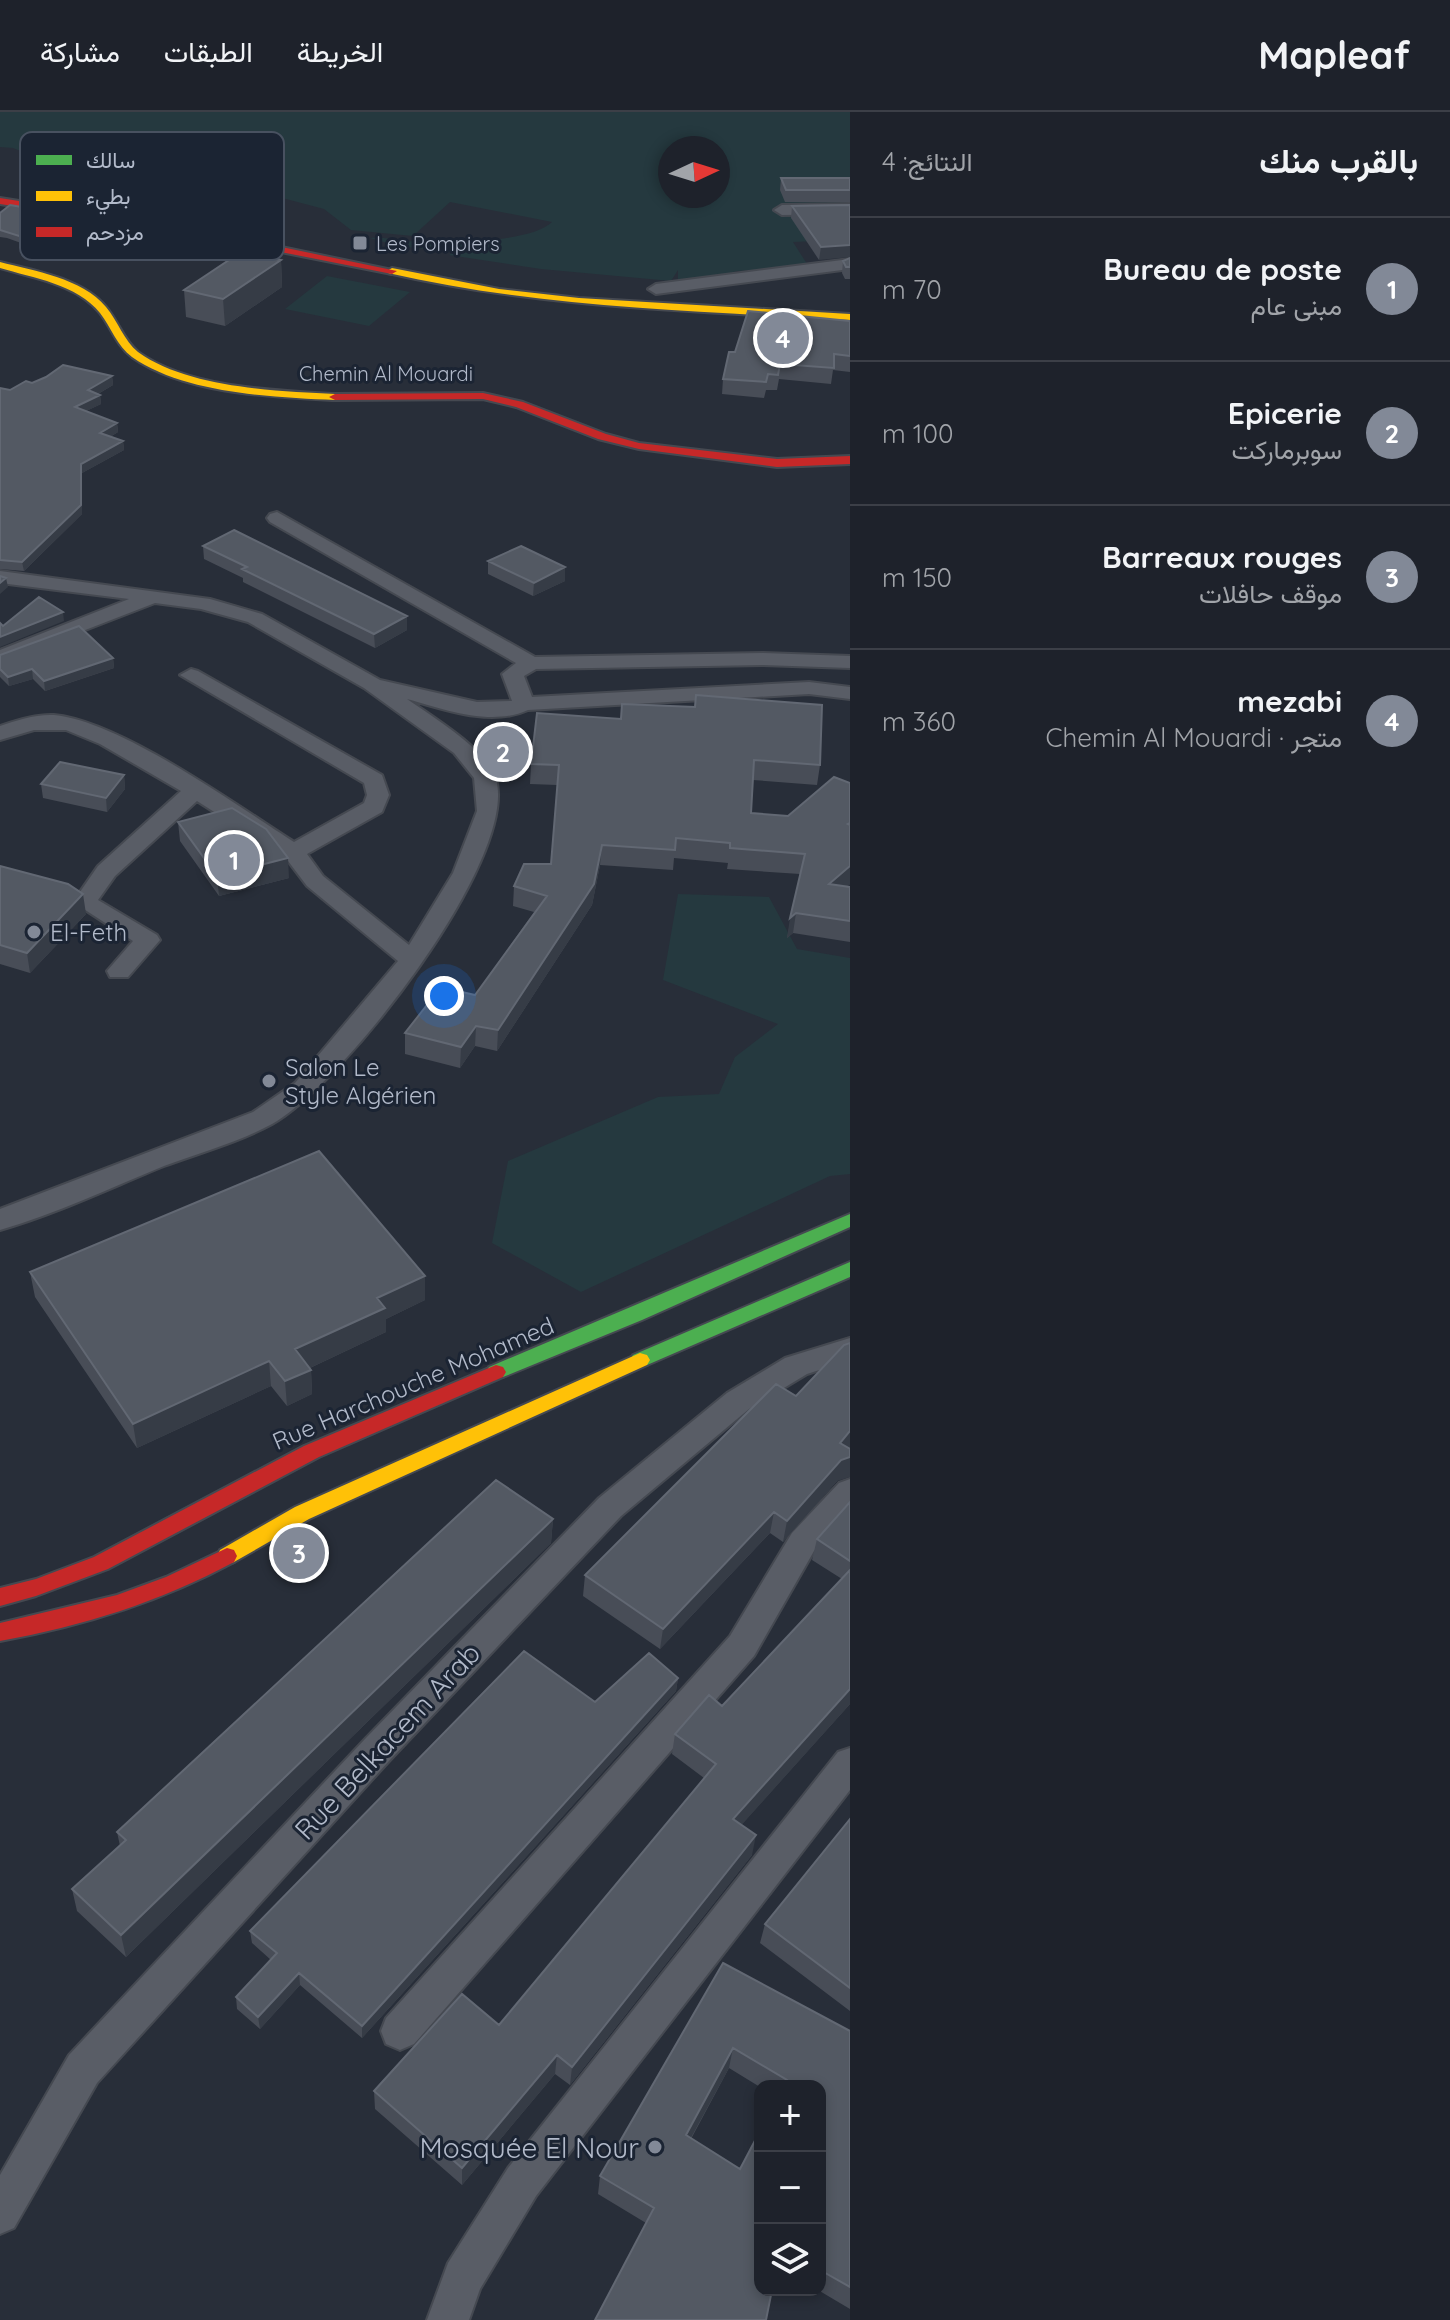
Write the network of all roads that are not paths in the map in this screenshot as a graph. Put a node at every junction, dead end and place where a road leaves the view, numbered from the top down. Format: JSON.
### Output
{"nodes":[{"id":1,"x":0,"y":184,"type":"edge"},
{"id":2,"x":20,"y":187,"type":"edge"},
{"id":3,"x":0,"y":201,"type":"edge"},
{"id":4,"x":20,"y":204,"type":"edge"},
{"id":5,"x":850,"y":209,"type":"edge"},
{"id":6,"x":782,"y":210,"type":"dead end"},
{"id":7,"x":284,"y":233,"type":"edge"},
{"id":8,"x":284,"y":250,"type":"edge"},
{"id":9,"x":850,"y":264,"type":"edge"},
{"id":10,"x":0,"y":265,"type":"edge"},
{"id":11,"x":656,"y":289,"type":"junction"},
{"id":12,"x":850,"y":301,"type":"edge"},
{"id":13,"x":850,"y":317,"type":"edge"},
{"id":14,"x":850,"y":460,"type":"edge"},
{"id":15,"x":277,"y":518,"type":"dead end"},
{"id":16,"x":0,"y":577,"type":"edge"},
{"id":17,"x":153,"y":597,"type":"junction"},
{"id":18,"x":0,"y":657,"type":"edge"},
{"id":19,"x":850,"y":662,"type":"edge"},
{"id":20,"x":531,"y":663,"type":"junction"},
{"id":21,"x":191,"y":675,"type":"dead end"},
{"id":22,"x":371,"y":684,"type":"junction"},
{"id":23,"x":850,"y":693,"type":"edge"},
{"id":24,"x":524,"y":704,"type":"junction"},
{"id":25,"x":0,"y":733,"type":"edge"},
{"id":26,"x":196,"y":790,"type":"junction"},
{"id":27,"x":293,"y":852,"type":"junction"},
{"id":28,"x":411,"y":959,"type":"junction"},
{"id":29,"x":119,"y":971,"type":"dead end"},
{"id":30,"x":0,"y":1220,"type":"edge"},
{"id":31,"x":850,"y":1220,"type":"edge"},
{"id":32,"x":850,"y":1269,"type":"edge"},
{"id":33,"x":850,"y":1349,"type":"edge"},
{"id":34,"x":850,"y":1492,"type":"edge"},
{"id":35,"x":0,"y":1597,"type":"edge"},
{"id":36,"x":3,"y":1631,"type":"edge"},
{"id":37,"x":850,"y":1763,"type":"edge"},
{"id":38,"x":400,"y":2031,"type":"dead end"},
{"id":39,"x":0,"y":2214,"type":"edge"},
{"id":40,"x":448,"y":2320,"type":"edge"}],
"edges":[{"from":1,"to":2,"type":"main road"},
{"from":3,"to":4,"type":"main road"},
{"from":5,"to":6,"type":"street"},
{"from":7,"to":11,"type":"main road"},
{"from":8,"to":13,"type":"main road"},
{"from":9,"to":11,"type":"street"},
{"from":10,"to":14,"type":"main road","name":"Chemin Al Mouardi"},
{"from":11,"to":12,"type":"main road"},
{"from":15,"to":20,"type":"street"},
{"from":16,"to":17,"type":"street"},
{"from":17,"to":18,"type":"street"},
{"from":17,"to":22,"type":"street"},
{"from":19,"to":20,"type":"street"},
{"from":20,"to":24,"type":"street"},
{"from":21,"to":27,"type":"street"},
{"from":22,"to":24,"type":"street"},
{"from":22,"to":28,"type":"street"},
{"from":23,"to":24,"type":"street"},
{"from":25,"to":26,"type":"street"},
{"from":26,"to":27,"type":"street"},
{"from":26,"to":29,"type":"street"},
{"from":27,"to":28,"type":"street"},
{"from":28,"to":30,"type":"street"},
{"from":31,"to":35,"type":"main road","name":"Rue Harchouche Mohamed"},
{"from":32,"to":36,"type":"main road"},
{"from":33,"to":39,"type":"street","name":"Rue Belkacem Arab"},
{"from":34,"to":38,"type":"street"},
{"from":37,"to":40,"type":"street"}]}
